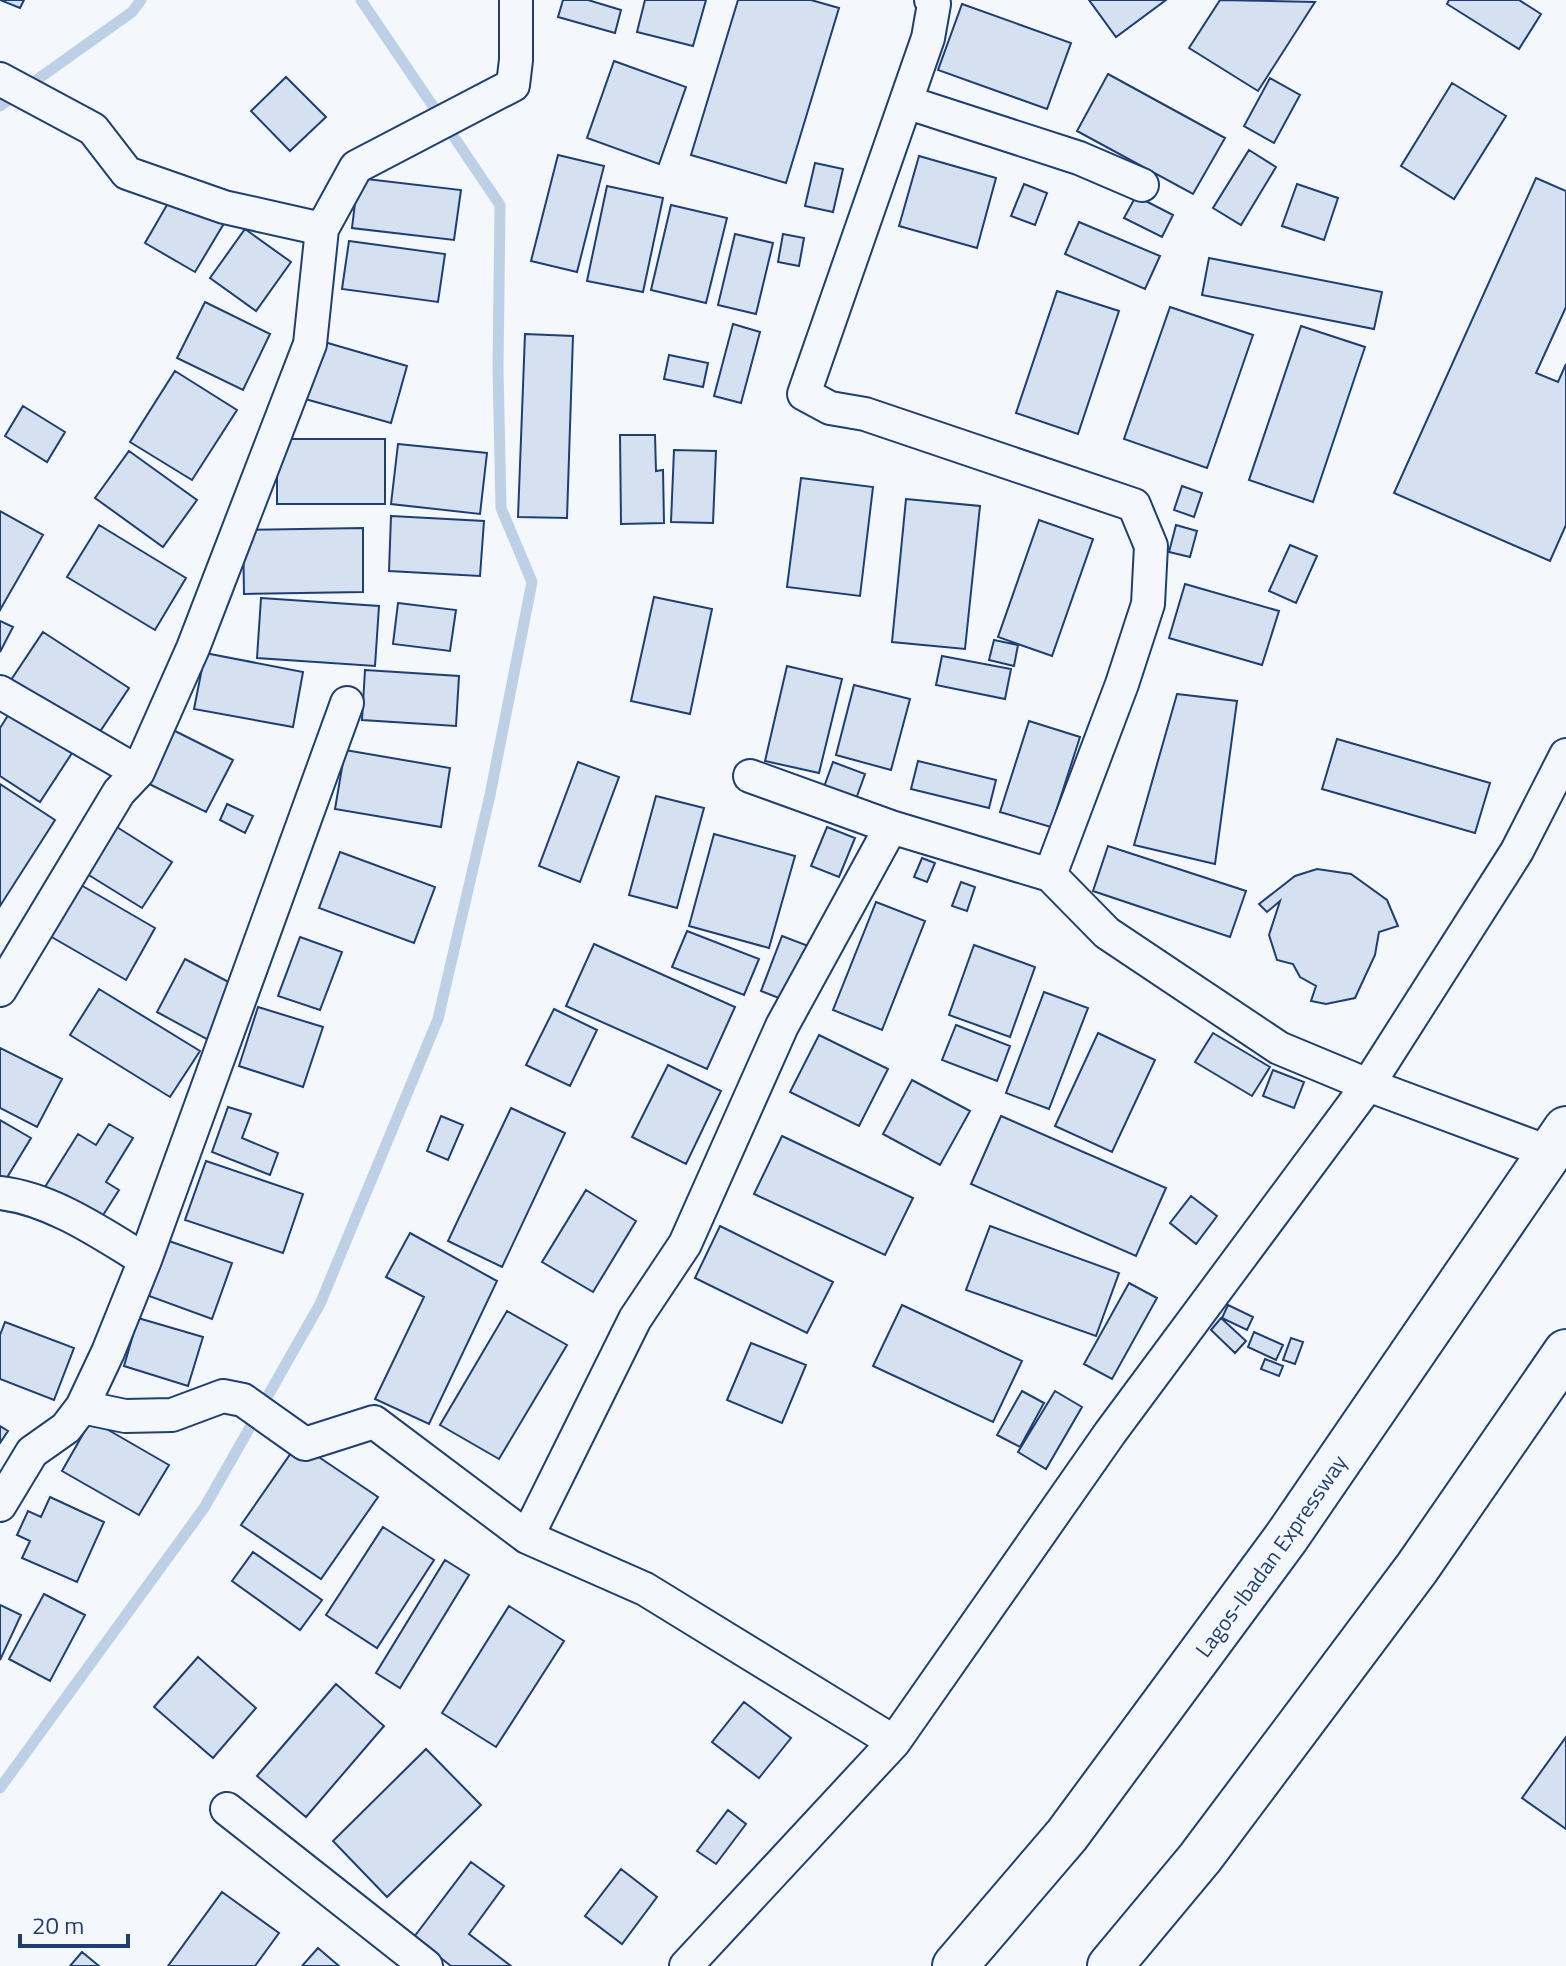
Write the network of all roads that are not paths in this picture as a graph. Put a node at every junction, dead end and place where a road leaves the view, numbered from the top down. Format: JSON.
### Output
{"nodes":[{"id":1,"x":516,"y":0,"type":"edge"},
{"id":2,"x":931,"y":0,"type":"edge"},
{"id":3,"x":0,"y":79,"type":"edge"},
{"id":4,"x":906,"y":102,"type":"junction"},
{"id":5,"x":1142,"y":185,"type":"dead end"},
{"id":6,"x":322,"y":229,"type":"junction"},
{"id":7,"x":0,"y":692,"type":"edge"},
{"id":8,"x":347,"y":703,"type":"dead end"},
{"id":9,"x":1566,"y":755,"type":"edge"},
{"id":10,"x":138,"y":772,"type":"junction"},
{"id":11,"x":750,"y":776,"type":"dead end"},
{"id":12,"x":891,"y":827,"type":"junction"},
{"id":13,"x":1050,"y":875,"type":"junction"},
{"id":14,"x":0,"y":990,"type":"edge"},
{"id":15,"x":1368,"y":1085,"type":"junction"},
{"id":16,"x":1559,"y":1141,"type":"edge"},
{"id":17,"x":0,"y":1193,"type":"edge"},
{"id":18,"x":145,"y":1260,"type":"junction"},
{"id":19,"x":1566,"y":1352,"type":"edge"},
{"id":20,"x":82,"y":1407,"type":"junction"},
{"id":21,"x":0,"y":1505,"type":"edge"},
{"id":22,"x":527,"y":1537,"type":"junction"},
{"id":23,"x":894,"y":1742,"type":"junction"},
{"id":24,"x":227,"y":1809,"type":"dead end"},
{"id":25,"x":426,"y":1966,"type":"edge"},
{"id":26,"x":686,"y":1966,"type":"edge"},
{"id":27,"x":955,"y":1966,"type":"edge"},
{"id":28,"x":1110,"y":1966,"type":"edge"}],
"edges":[{"from":1,"to":6,"type":"street"},
{"from":2,"to":4,"type":"street"},
{"from":3,"to":6,"type":"street"},
{"from":4,"to":5,"type":"street"},
{"from":4,"to":13,"type":"street"},
{"from":6,"to":10,"type":"street"},
{"from":7,"to":10,"type":"street"},
{"from":8,"to":18,"type":"street"},
{"from":9,"to":15,"type":"street"},
{"from":10,"to":14,"type":"street"},
{"from":11,"to":12,"type":"street"},
{"from":12,"to":13,"type":"street"},
{"from":12,"to":22,"type":"street"},
{"from":13,"to":15,"type":"street"},
{"from":15,"to":16,"type":"street"},
{"from":15,"to":23,"type":"street"},
{"from":16,"to":27,"type":"highway","name":"Lagos-Ibadan Expressway"},
{"from":17,"to":18,"type":"street"},
{"from":18,"to":20,"type":"street"},
{"from":19,"to":28,"type":"highway"},
{"from":20,"to":21,"type":"street"},
{"from":20,"to":22,"type":"street"},
{"from":22,"to":23,"type":"street"},
{"from":23,"to":26,"type":"street"},
{"from":24,"to":25,"type":"street"}]}
